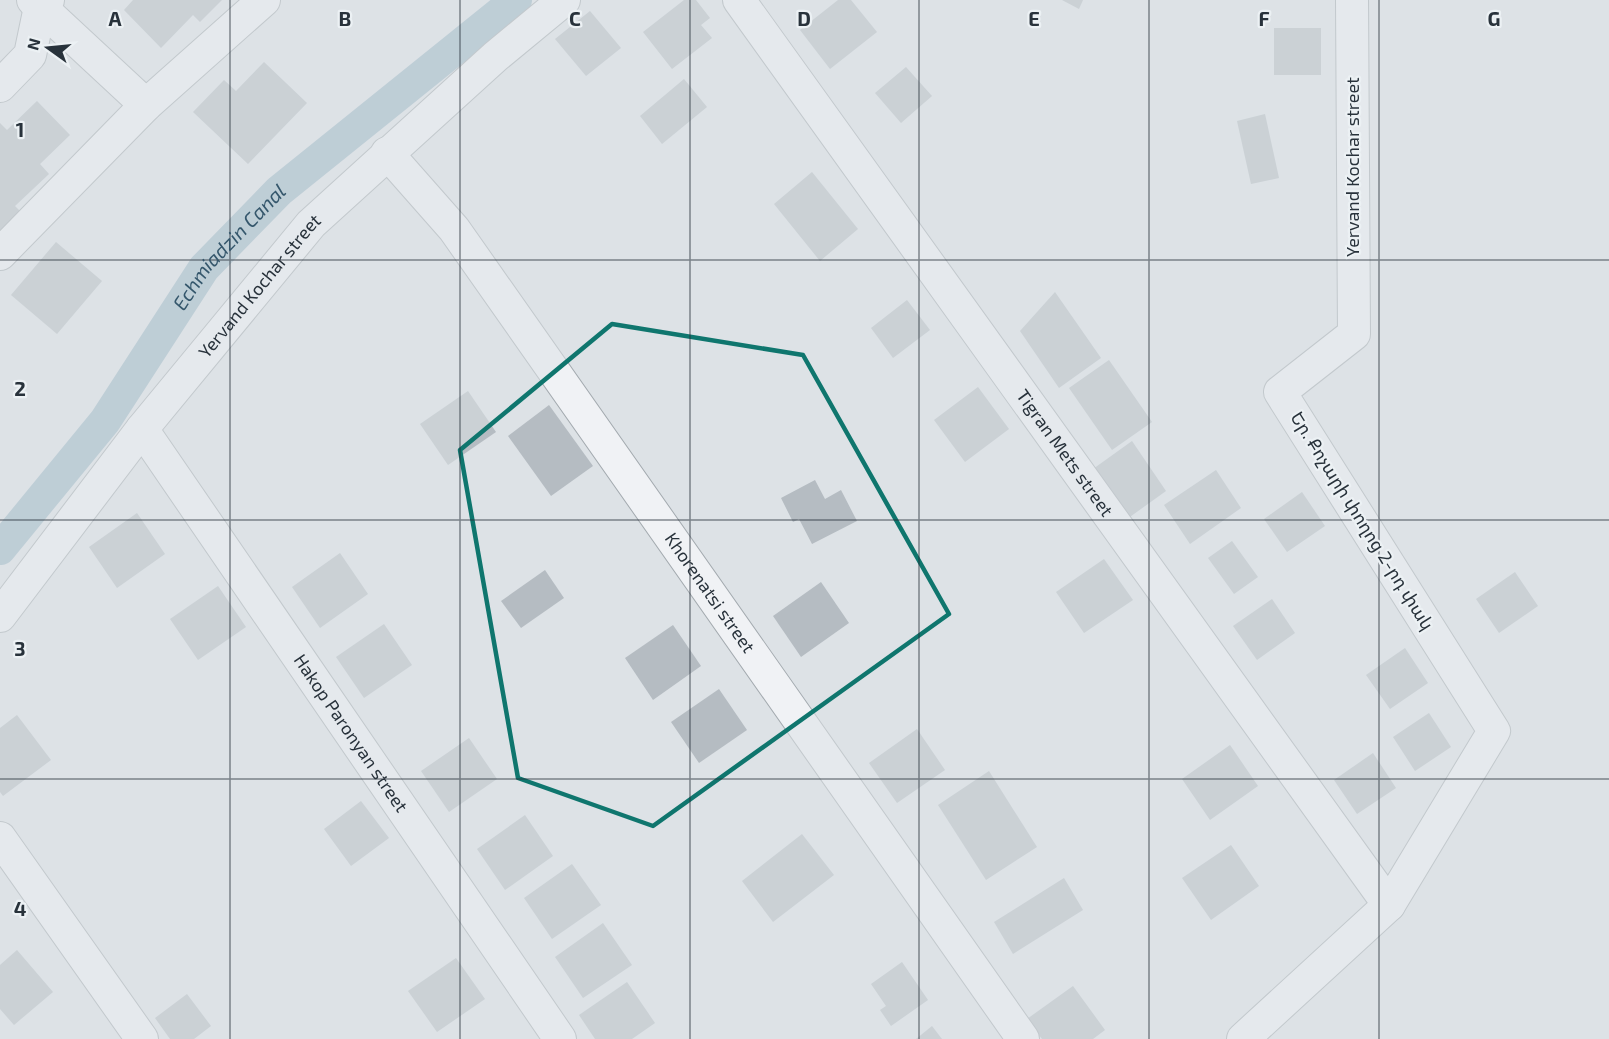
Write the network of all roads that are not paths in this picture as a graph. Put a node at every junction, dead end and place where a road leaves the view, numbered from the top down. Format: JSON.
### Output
{"nodes":[{"id":1,"x":264,"y":0,"type":"edge"},
{"id":2,"x":564,"y":0,"type":"edge"},
{"id":3,"x":739,"y":0,"type":"edge"},
{"id":4,"x":1344,"y":1,"type":"edge"},
{"id":5,"x":40,"y":2,"type":"edge"},
{"id":6,"x":0,"y":86,"type":"edge"},
{"id":7,"x":146,"y":105,"type":"junction"},
{"id":8,"x":387,"y":153,"type":"junction"},
{"id":9,"x":0,"y":254,"type":"edge"},
{"id":10,"x":1354,"y":334,"type":"joint"},
{"id":11,"x":142,"y":429,"type":"junction"},
{"id":12,"x":0,"y":615,"type":"edge"},
{"id":13,"x":0,"y":838,"type":"edge"},
{"id":14,"x":1389,"y":905,"type":"junction"},
{"id":15,"x":142,"y":1039,"type":"edge"},
{"id":16,"x":560,"y":1039,"type":"edge"},
{"id":17,"x":1023,"y":1039,"type":"edge"},
{"id":18,"x":1243,"y":1039,"type":"edge"}],
"edges":[{"from":1,"to":7,"type":"street"},
{"from":2,"to":8,"type":"street","name":"Yervand Kochar street"},
{"from":3,"to":14,"type":"street","name":"Tigran Mets street"},
{"from":4,"to":10,"type":"street","name":"Yervand Kochar street"},
{"from":5,"to":6,"type":"street"},
{"from":5,"to":7,"type":"street"},
{"from":7,"to":9,"type":"street"},
{"from":8,"to":11,"type":"street","name":"Yervand Kochar street"},
{"from":8,"to":17,"type":"street","name":"Khorenatsi street"},
{"from":10,"to":14,"type":"street","name":"Եր. Քոչարի փողոց 2-րդ փակ"},
{"from":11,"to":12,"type":"street","name":"Yervand Kochar street"},
{"from":11,"to":16,"type":"street","name":"Hakop Paronyan street"},
{"from":13,"to":15,"type":"street"},
{"from":14,"to":18,"type":"street"}]}
